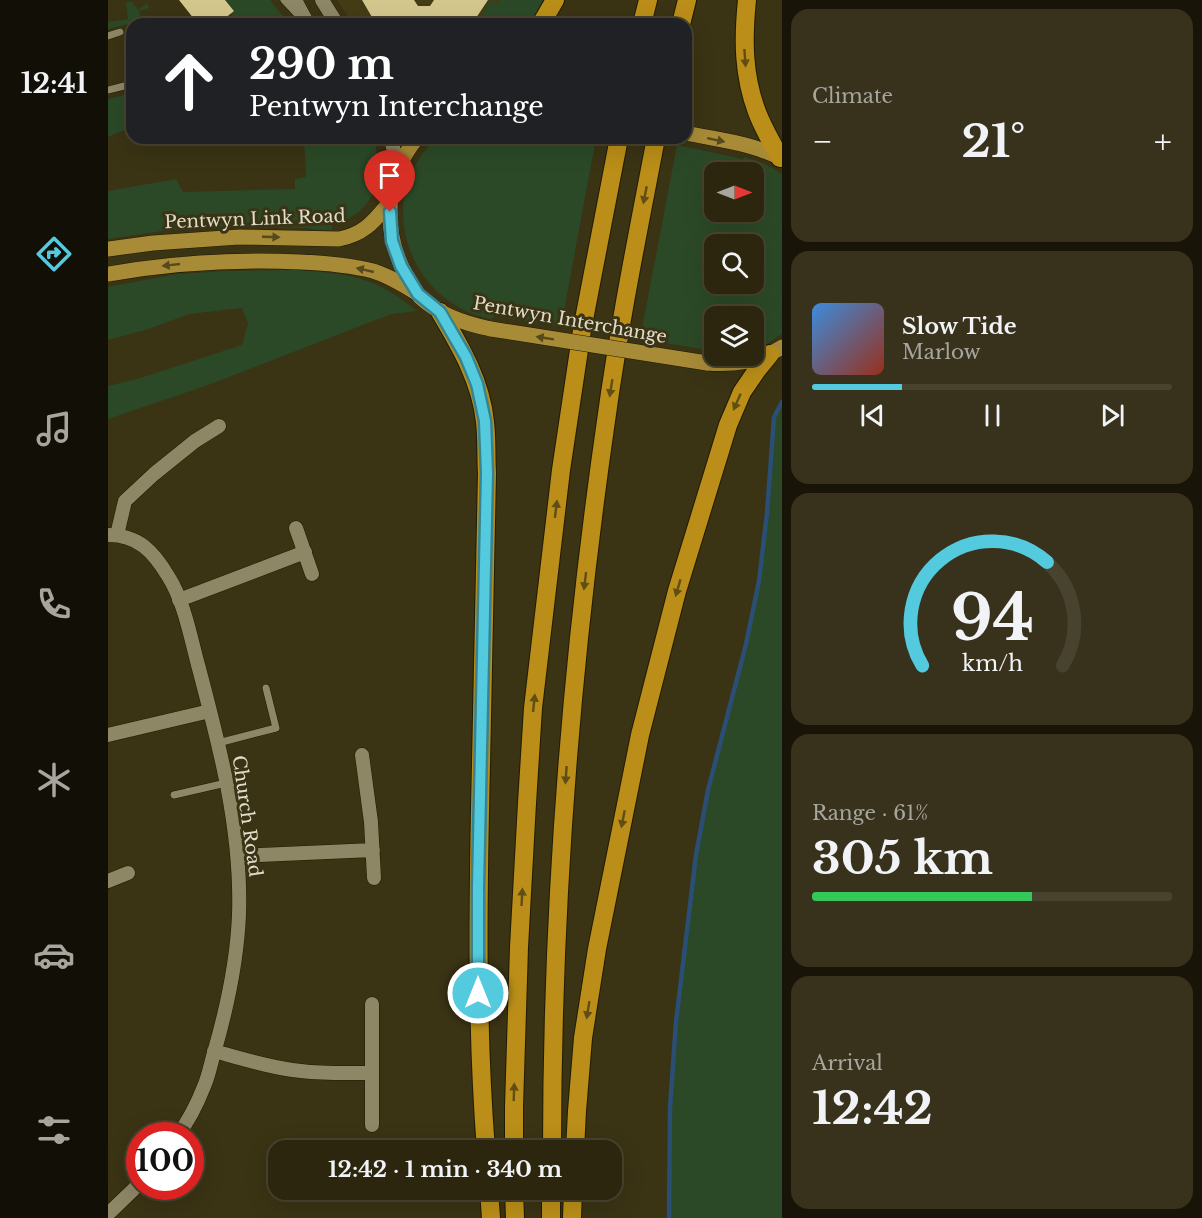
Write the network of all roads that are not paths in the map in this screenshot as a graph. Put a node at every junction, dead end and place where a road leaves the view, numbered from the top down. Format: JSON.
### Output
{"nodes":[{"id":1,"x":284,"y":0,"type":"edge"},
{"id":2,"x":295,"y":0,"type":"edge"},
{"id":3,"x":322,"y":0,"type":"edge"},
{"id":4,"x":555,"y":0,"type":"edge"},
{"id":5,"x":648,"y":0,"type":"edge"},
{"id":6,"x":687,"y":0,"type":"edge"},
{"id":7,"x":747,"y":0,"type":"edge"},
{"id":8,"x":302,"y":18,"type":"edge"},
{"id":9,"x":305,"y":18,"type":"edge"},
{"id":10,"x":333,"y":18,"type":"edge"},
{"id":11,"x":544,"y":18,"type":"edge"},
{"id":12,"x":644,"y":18,"type":"edge"},
{"id":13,"x":682,"y":18,"type":"edge"},
{"id":14,"x":120,"y":32,"type":"dead end"},
{"id":15,"x":108,"y":36,"type":"edge"},
{"id":16,"x":126,"y":86,"type":"edge"},
{"id":17,"x":108,"y":90,"type":"edge"},
{"id":18,"x":692,"y":134,"type":"edge"},
{"id":19,"x":392,"y":144,"type":"edge"},
{"id":20,"x":413,"y":144,"type":"edge"},
{"id":21,"x":618,"y":144,"type":"edge"},
{"id":22,"x":655,"y":144,"type":"edge"},
{"id":23,"x":781,"y":159,"type":"edge"},
{"id":24,"x":395,"y":179,"type":"junction"},
{"id":25,"x":390,"y":202,"type":"junction"},
{"id":26,"x":108,"y":249,"type":"edge"},
{"id":27,"x":108,"y":274,"type":"edge"},
{"id":28,"x":418,"y":294,"type":"junction"},
{"id":29,"x":440,"y":312,"type":"junction"},
{"id":30,"x":776,"y":351,"type":"edge"},
{"id":31,"x":219,"y":426,"type":"dead end"},
{"id":32,"x":296,"y":528,"type":"dead end"},
{"id":33,"x":112,"y":535,"type":"edge"},
{"id":34,"x":305,"y":552,"type":"junction"},
{"id":35,"x":312,"y":574,"type":"dead end"},
{"id":36,"x":179,"y":600,"type":"junction"},
{"id":37,"x":266,"y":688,"type":"dead end"},
{"id":38,"x":210,"y":711,"type":"junction"},
{"id":39,"x":108,"y":735,"type":"edge"},
{"id":40,"x":218,"y":743,"type":"junction"},
{"id":41,"x":362,"y":755,"type":"dead end"},
{"id":42,"x":226,"y":783,"type":"junction"},
{"id":43,"x":174,"y":795,"type":"dead end"},
{"id":44,"x":373,"y":850,"type":"junction"},
{"id":45,"x":238,"y":856,"type":"junction"},
{"id":46,"x":128,"y":873,"type":"dead end"},
{"id":47,"x":374,"y":878,"type":"dead end"},
{"id":48,"x":108,"y":880,"type":"edge"},
{"id":49,"x":372,"y":1004,"type":"dead end"},
{"id":50,"x":214,"y":1051,"type":"junction"},
{"id":51,"x":372,"y":1073,"type":"junction"},
{"id":52,"x":186,"y":1122,"type":"edge"},
{"id":53,"x":372,"y":1125,"type":"dead end"},
{"id":54,"x":485,"y":1140,"type":"edge"},
{"id":55,"x":514,"y":1140,"type":"edge"},
{"id":56,"x":552,"y":1140,"type":"edge"},
{"id":57,"x":576,"y":1140,"type":"edge"},
{"id":58,"x":126,"y":1197,"type":"edge"},
{"id":59,"x":490,"y":1200,"type":"edge"},
{"id":60,"x":514,"y":1200,"type":"edge"},
{"id":61,"x":552,"y":1200,"type":"edge"},
{"id":62,"x":573,"y":1200,"type":"edge"},
{"id":63,"x":108,"y":1214,"type":"edge"},
{"id":64,"x":491,"y":1218,"type":"edge"},
{"id":65,"x":515,"y":1218,"type":"edge"},
{"id":66,"x":552,"y":1218,"type":"edge"},
{"id":67,"x":572,"y":1218,"type":"edge"}],
"edges":[{"from":1,"to":8,"type":"lane"},
{"from":2,"to":9,"type":"street"},
{"from":3,"to":10,"type":"street"},
{"from":4,"to":11,"type":"highway"},
{"from":5,"to":12,"type":"highway"},
{"from":6,"to":13,"type":"highway"},
{"from":7,"to":23,"type":"highway","one_way":true},
{"from":14,"to":15,"type":"lane"},
{"from":16,"to":17,"type":"lane"},
{"from":18,"to":23,"type":"main road","one_way":true},
{"from":19,"to":24,"type":"street"},
{"from":20,"to":24,"type":"main road","name":"Pentwyn Interchange"},
{"from":55,"to":21,"type":"highway","one_way":true},
{"from":22,"to":56,"type":"highway","one_way":true},
{"from":24,"to":25,"type":"main road","name":"Pentwyn Interchange"},
{"from":26,"to":25,"type":"main road","name":"Pentwyn Link Road","one_way":true},
{"from":25,"to":28,"type":"main road","name":"Pentwyn Interchange"},
{"from":28,"to":27,"type":"main road","one_way":true},
{"from":28,"to":29,"type":"main road","name":"Pentwyn Interchange"},
{"from":30,"to":29,"type":"main road","name":"Pentwyn Interchange","one_way":true,"bridge":true},
{"from":29,"to":54,"type":"highway"},
{"from":30,"to":57,"type":"highway","one_way":true},
{"from":31,"to":33,"type":"street"},
{"from":32,"to":34,"type":"street"},
{"from":33,"to":36,"type":"street","name":"Church Road"},
{"from":34,"to":35,"type":"street"},
{"from":34,"to":36,"type":"street"},
{"from":36,"to":38,"type":"street","name":"Church Road"},
{"from":37,"to":40,"type":"lane"},
{"from":38,"to":39,"type":"street"},
{"from":38,"to":40,"type":"street","name":"Church Road"},
{"from":40,"to":42,"type":"street","name":"Church Road"},
{"from":41,"to":44,"type":"street"},
{"from":42,"to":43,"type":"lane"},
{"from":42,"to":45,"type":"street","name":"Church Road"},
{"from":44,"to":45,"type":"street"},
{"from":44,"to":47,"type":"street"},
{"from":45,"to":50,"type":"street","name":"Church Road"},
{"from":46,"to":48,"type":"street"},
{"from":49,"to":51,"type":"street"},
{"from":50,"to":51,"type":"street"},
{"from":50,"to":52,"type":"street","name":"Church Road"},
{"from":51,"to":53,"type":"street"},
{"from":58,"to":63,"type":"street"},
{"from":59,"to":64,"type":"highway"},
{"from":60,"to":65,"type":"highway"},
{"from":61,"to":66,"type":"highway"},
{"from":62,"to":67,"type":"highway"}]}
